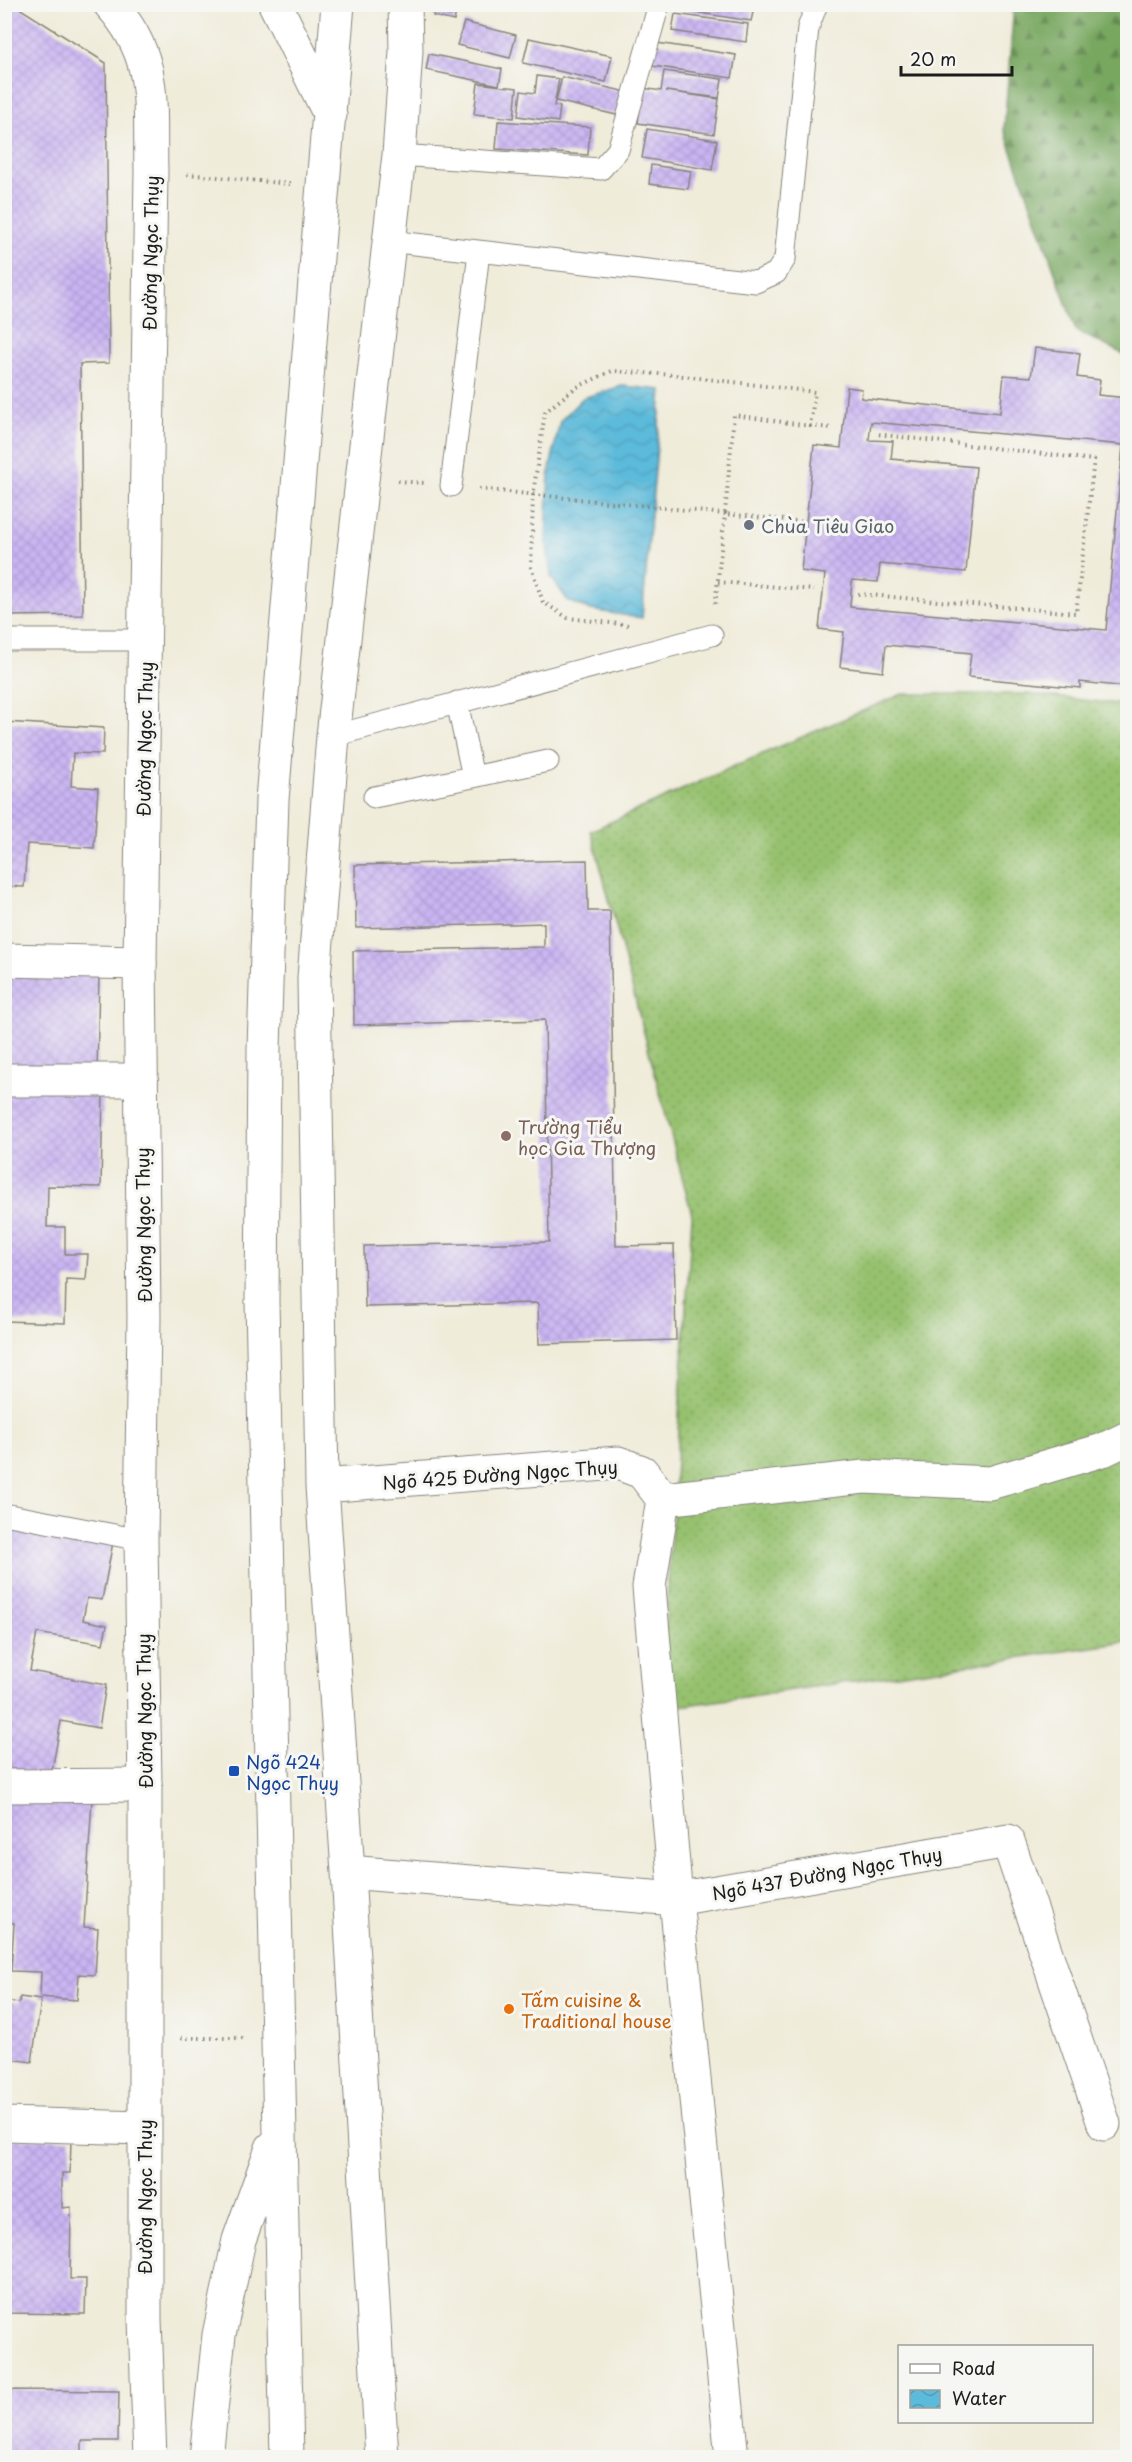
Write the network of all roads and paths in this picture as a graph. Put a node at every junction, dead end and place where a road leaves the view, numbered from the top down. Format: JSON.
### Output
{"nodes":[{"id":1,"x":110,"y":4,"type":"edge"},
{"id":2,"x":274,"y":4,"type":"edge"},
{"id":3,"x":338,"y":4,"type":"edge"},
{"id":4,"x":405,"y":4,"type":"edge"},
{"id":5,"x":659,"y":4,"type":"edge"},
{"id":6,"x":817,"y":4,"type":"edge"},
{"id":7,"x":330,"y":115,"type":"junction"},
{"id":8,"x":399,"y":155,"type":"junction"},
{"id":9,"x":151,"y":170,"type":"junction"},
{"id":10,"x":323,"y":187,"type":"junction"},
{"id":11,"x":388,"y":241,"type":"junction"},
{"id":12,"x":479,"y":252,"type":"junction"},
{"id":13,"x":810,"y":426,"type":"junction"},
{"id":14,"x":833,"y":429,"type":"dead end"},
{"id":15,"x":876,"y":434,"type":"dead end"},
{"id":16,"x":362,"y":477,"type":"junction"},
{"id":17,"x":451,"y":486,"type":"junction"},
{"id":18,"x":532,"y":495,"type":"junction"},
{"id":19,"x":725,"y":514,"type":"junction"},
{"id":20,"x":806,"y":522,"type":"dead end"},
{"id":21,"x":718,"y":582,"type":"junction"},
{"id":22,"x":814,"y":590,"type":"dead end"},
{"id":23,"x":858,"y":594,"type":"dead end"},
{"id":24,"x":634,"y":626,"type":"dead end"},
{"id":25,"x":712,"y":635,"type":"joint"},
{"id":26,"x":4,"y":640,"type":"edge"},
{"id":27,"x":145,"y":640,"type":"junction"},
{"id":28,"x":457,"y":702,"type":"junction"},
{"id":29,"x":333,"y":736,"type":"junction"},
{"id":30,"x":548,"y":761,"type":"dead end"},
{"id":31,"x":473,"y":777,"type":"junction"},
{"id":32,"x":374,"y":797,"type":"dead end"},
{"id":33,"x":4,"y":960,"type":"edge"},
{"id":34,"x":141,"y":963,"type":"junction"},
{"id":35,"x":4,"y":1080,"type":"edge"},
{"id":36,"x":141,"y":1080,"type":"junction"},
{"id":37,"x":1128,"y":1438,"type":"edge"},
{"id":38,"x":322,"y":1486,"type":"junction"},
{"id":39,"x":663,"y":1499,"type":"junction"},
{"id":40,"x":4,"y":1514,"type":"edge"},
{"id":41,"x":141,"y":1540,"type":"junction"},
{"id":42,"x":145,"y":1785,"type":"junction"},
{"id":43,"x":4,"y":1786,"type":"edge"},
{"id":44,"x":348,"y":1872,"type":"junction"},
{"id":45,"x":676,"y":1899,"type":"junction"},
{"id":46,"x":144,"y":2038,"type":"junction"},
{"id":47,"x":277,"y":2038,"type":"junction"},
{"id":48,"x":4,"y":2124,"type":"edge"},
{"id":49,"x":1104,"y":2124,"type":"dead end"},
{"id":50,"x":144,"y":2128,"type":"junction"},
{"id":51,"x":279,"y":2129,"type":"junction"},
{"id":52,"x":150,"y":2457,"type":"edge"},
{"id":53,"x":206,"y":2457,"type":"edge"},
{"id":54,"x":287,"y":2457,"type":"edge"},
{"id":55,"x":382,"y":2457,"type":"edge"},
{"id":56,"x":732,"y":2457,"type":"edge"}],
"edges":[{"from":1,"to":9,"type":"street","name":"Đường Ngọc Thụy"},
{"from":2,"to":7,"type":"street"},
{"from":3,"to":7,"type":"street"},
{"from":4,"to":8,"type":"street"},
{"from":5,"to":8,"type":"lane"},
{"from":6,"to":12,"type":"lane"},
{"from":7,"to":10,"type":"street"},
{"from":8,"to":11,"type":"street"},
{"from":9,"to":10,"type":"path"},
{"from":9,"to":27,"type":"street","name":"Đường Ngọc Thụy"},
{"from":10,"to":47,"type":"street"},
{"from":11,"to":12,"type":"lane"},
{"from":11,"to":16,"type":"street"},
{"from":12,"to":17,"type":"lane"},
{"from":13,"to":14,"type":"path"},
{"from":13,"to":18,"type":"path"},
{"from":13,"to":19,"type":"path"},
{"from":15,"to":23,"type":"path"},
{"from":16,"to":17,"type":"path"},
{"from":16,"to":29,"type":"street"},
{"from":17,"to":18,"type":"path"},
{"from":18,"to":19,"type":"path"},
{"from":18,"to":24,"type":"path"},
{"from":19,"to":20,"type":"path"},
{"from":19,"to":21,"type":"path"},
{"from":21,"to":22,"type":"path"},
{"from":21,"to":25,"type":"path"},
{"from":25,"to":28,"type":"lane"},
{"from":26,"to":27,"type":"lane"},
{"from":27,"to":34,"type":"street","name":"Đường Ngọc Thụy"},
{"from":28,"to":29,"type":"lane"},
{"from":28,"to":31,"type":"lane"},
{"from":29,"to":38,"type":"street"},
{"from":30,"to":31,"type":"lane"},
{"from":31,"to":32,"type":"lane"},
{"from":33,"to":34,"type":"street"},
{"from":34,"to":36,"type":"street","name":"Đường Ngọc Thụy"},
{"from":35,"to":36,"type":"street"},
{"from":36,"to":41,"type":"street","name":"Đường Ngọc Thụy"},
{"from":37,"to":39,"type":"street"},
{"from":38,"to":39,"type":"street","name":"Ngõ 425 Đường Ngọc Thụy"},
{"from":38,"to":44,"type":"street"},
{"from":39,"to":45,"type":"street"},
{"from":40,"to":41,"type":"lane"},
{"from":41,"to":42,"type":"street","name":"Đường Ngọc Thụy"},
{"from":42,"to":43,"type":"street"},
{"from":42,"to":46,"type":"street","name":"Đường Ngọc Thụy"},
{"from":44,"to":45,"type":"street","name":"Ngõ 437 Đường Ngọc Thụy"},
{"from":44,"to":55,"type":"street"},
{"from":45,"to":49,"type":"street","name":"Ngõ 437 Đường Ngọc Thụy"},
{"from":45,"to":56,"type":"street"},
{"from":46,"to":47,"type":"path"},
{"from":46,"to":50,"type":"street","name":"Đường Ngọc Thụy"},
{"from":47,"to":51,"type":"street"},
{"from":48,"to":50,"type":"street"},
{"from":50,"to":52,"type":"street","name":"Đường Ngọc Thụy"},
{"from":51,"to":53,"type":"street"},
{"from":51,"to":54,"type":"street"}]}
